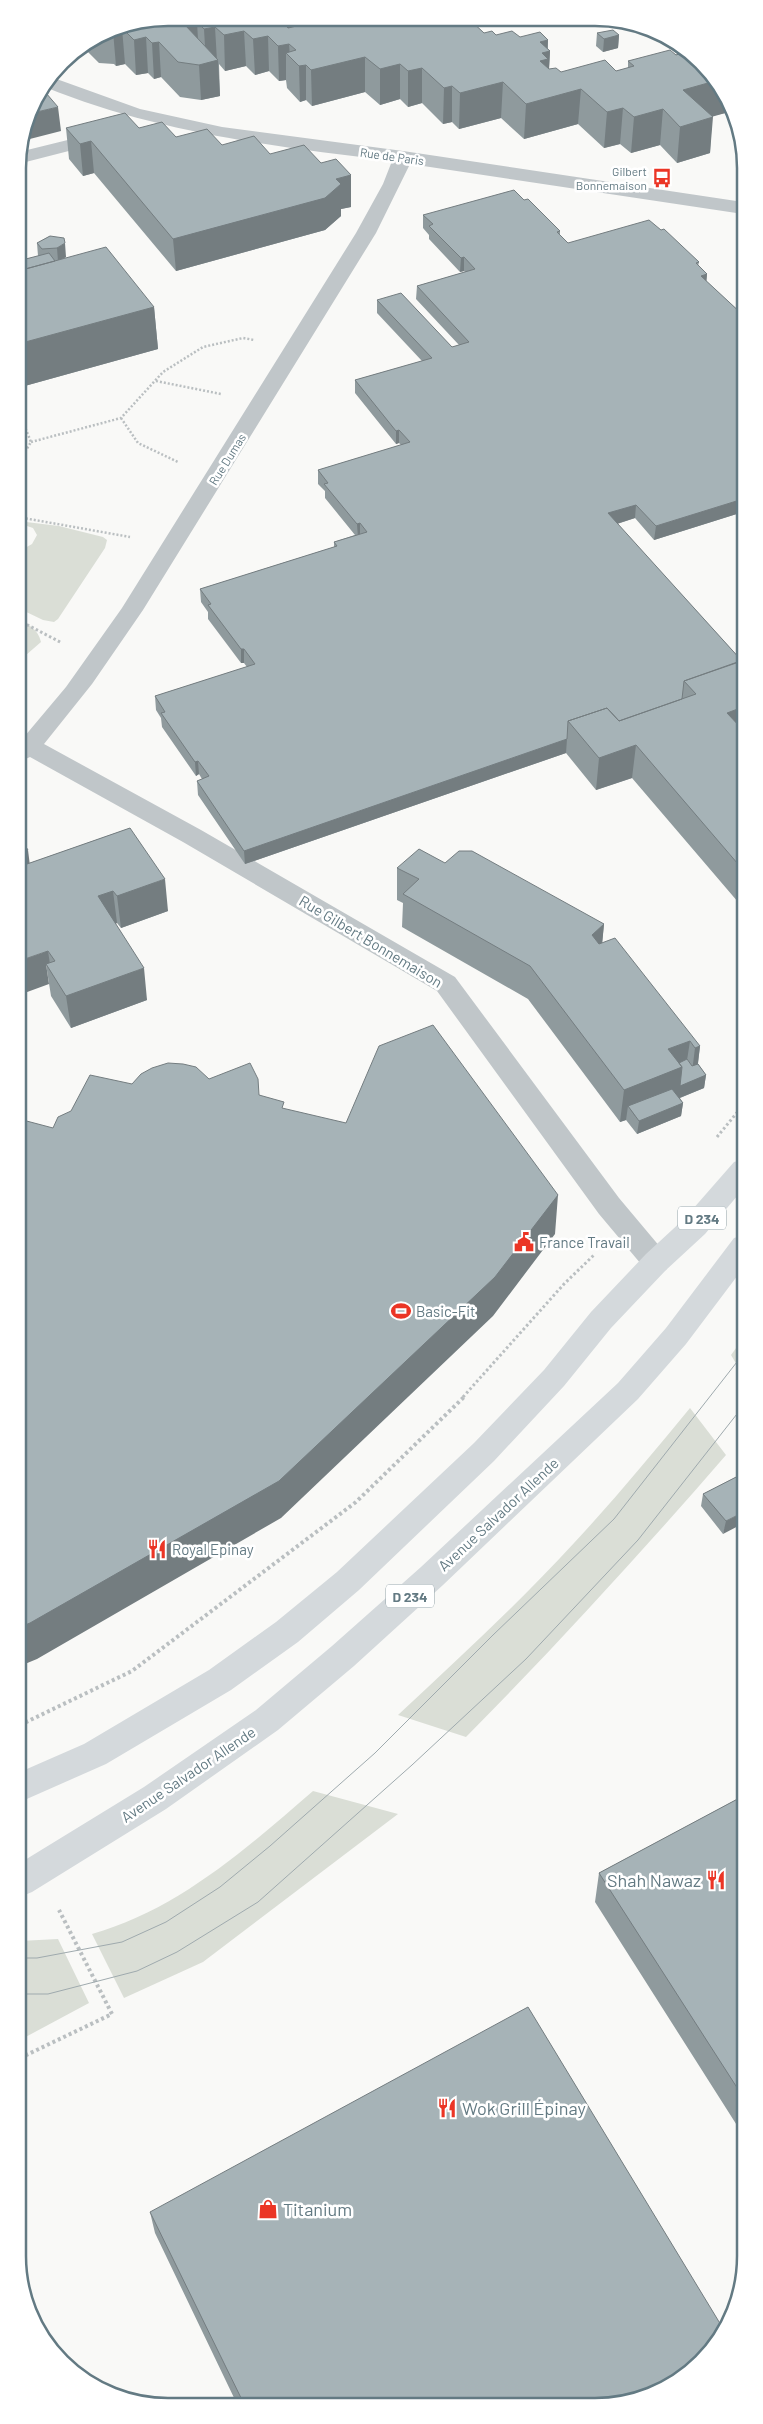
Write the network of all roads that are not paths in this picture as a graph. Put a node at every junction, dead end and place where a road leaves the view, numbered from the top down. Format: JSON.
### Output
{"nodes":[{"id":1,"x":54,"y":85,"type":"edge"},
{"id":2,"x":129,"y":113,"type":"junction"},
{"id":3,"x":27,"y":156,"type":"edge"},
{"id":4,"x":403,"y":157,"type":"junction"},
{"id":5,"x":737,"y":207,"type":"edge"},
{"id":6,"x":27,"y":743,"type":"edge"},
{"id":7,"x":27,"y":750,"type":"edge"},
{"id":8,"x":737,"y":1178,"type":"edge"},
{"id":9,"x":736,"y":1256,"type":"edge"},
{"id":10,"x":656,"y":1262,"type":"junction"},
{"id":11,"x":26,"y":1784,"type":"edge"},
{"id":12,"x":29,"y":1876,"type":"edge"}],
"edges":[{"from":1,"to":2,"type":"street","name":"Rue de Paris"},
{"from":2,"to":3,"type":"street"},
{"from":2,"to":4,"type":"street","name":"Rue de Paris"},
{"from":4,"to":5,"type":"street","name":"Rue de Paris"},
{"from":4,"to":6,"type":"street","name":"Rue Dumas"},
{"from":7,"to":10,"type":"street","name":"Rue Gilbert Bonnemaison"},
{"from":8,"to":10,"type":"main road","number":"D 234"},
{"from":9,"to":12,"type":"main road","name":"Avenue Salvador Allende","number":"D 234"},
{"from":10,"to":11,"type":"main road","number":"D 234"}]}
